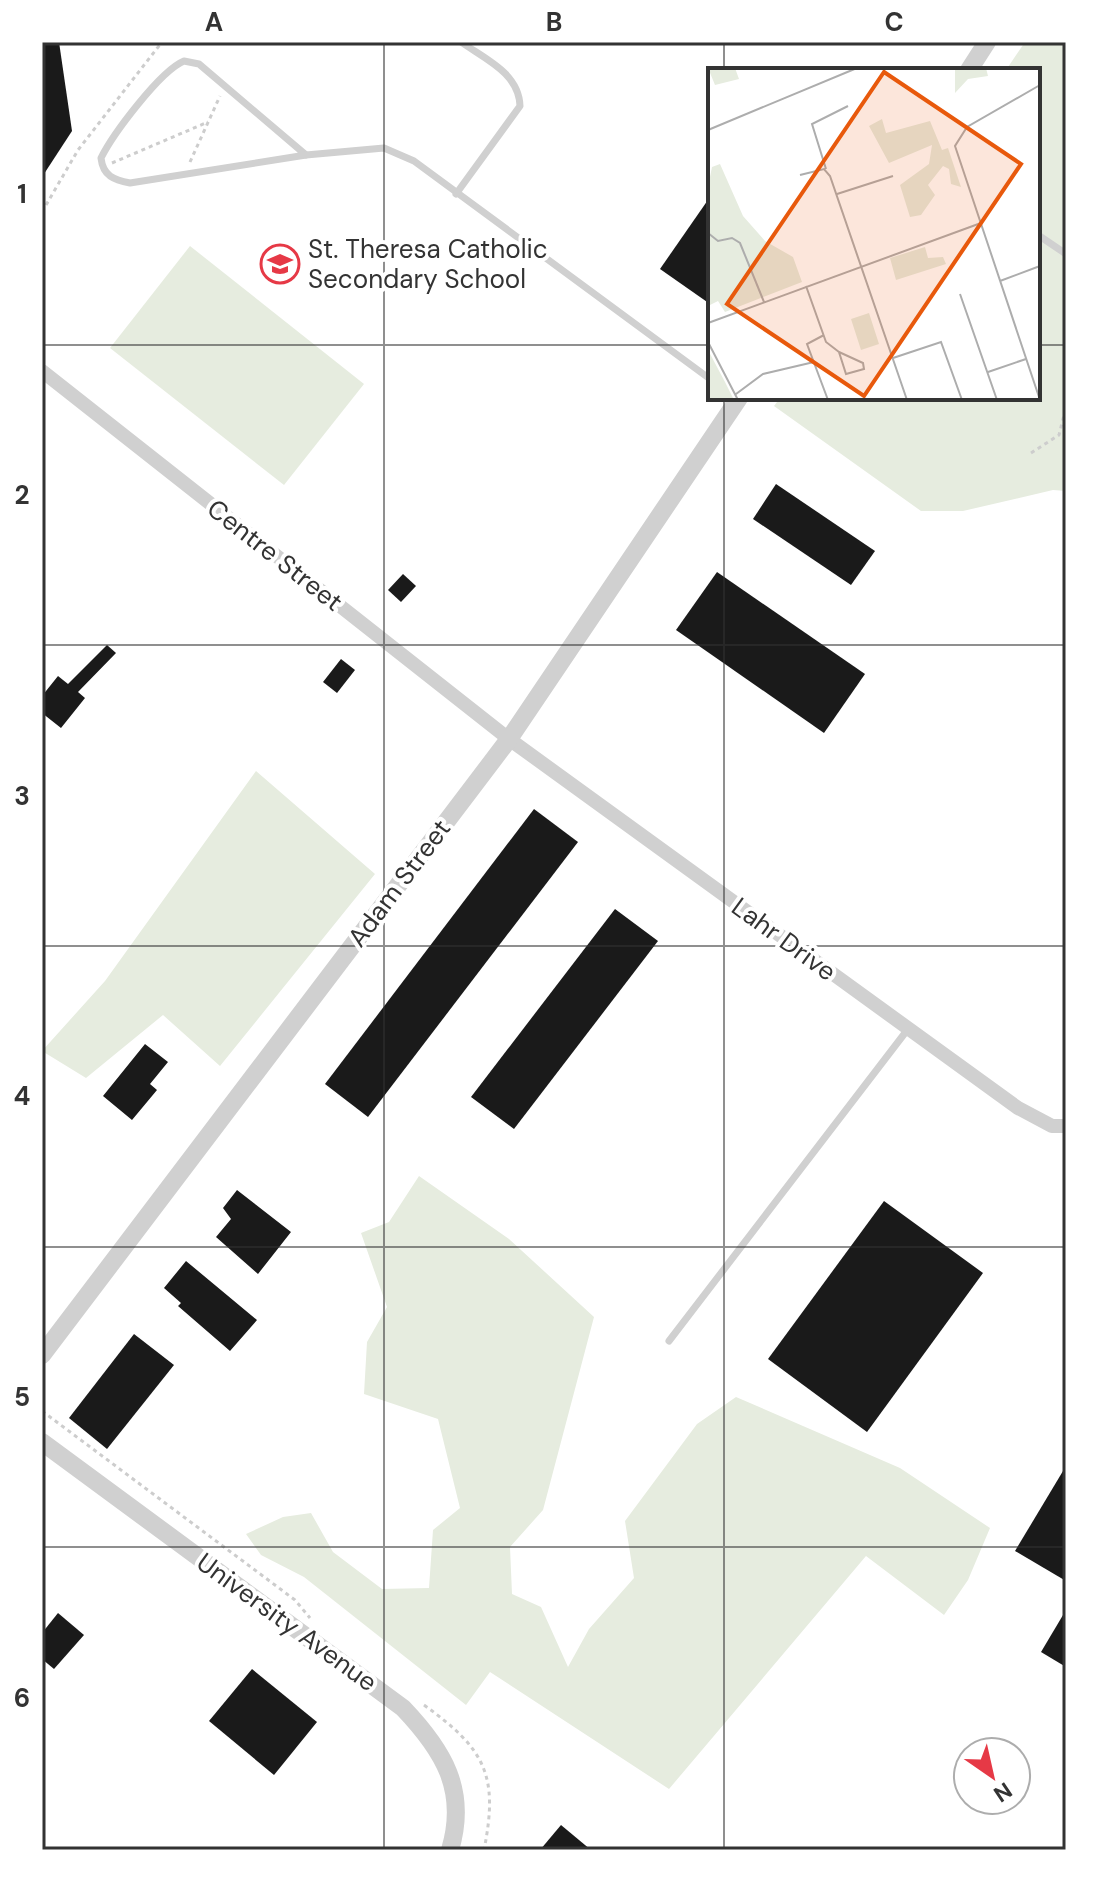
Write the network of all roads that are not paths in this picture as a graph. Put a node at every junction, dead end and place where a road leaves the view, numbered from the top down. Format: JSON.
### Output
{"nodes":[{"id":1,"x":461,"y":42,"type":"edge"},
{"id":2,"x":987,"y":42,"type":"edge"},
{"id":3,"x":970,"y":68,"type":"edge"},
{"id":4,"x":306,"y":155,"type":"junction"},
{"id":5,"x":456,"y":194,"type":"junction"},
{"id":6,"x":1040,"y":236,"type":"edge"},
{"id":7,"x":1066,"y":254,"type":"edge"},
{"id":8,"x":42,"y":371,"type":"edge"},
{"id":9,"x":708,"y":378,"type":"edge"},
{"id":10,"x":736,"y":400,"type":"edge"},
{"id":11,"x":509,"y":739,"type":"junction"},
{"id":12,"x":908,"y":1029,"type":"junction"},
{"id":13,"x":1066,"y":1126,"type":"edge"},
{"id":14,"x":669,"y":1341,"type":"dead end"},
{"id":15,"x":42,"y":1355,"type":"edge"},
{"id":16,"x":42,"y":1442,"type":"edge"},
{"id":17,"x":450,"y":1850,"type":"edge"}],
"edges":[{"from":1,"to":5,"type":"lane"},
{"from":2,"to":3,"type":"street"},
{"from":4,"to":4,"type":"lane"},
{"from":4,"to":5,"type":"lane"},
{"from":5,"to":9,"type":"lane"},
{"from":6,"to":7,"type":"lane"},
{"from":8,"to":11,"type":"street","name":"Centre Street"},
{"from":10,"to":11,"type":"street","name":"Adam Street"},
{"from":11,"to":12,"type":"street","name":"Lahr Drive"},
{"from":11,"to":15,"type":"street","name":"Adam Street"},
{"from":12,"to":13,"type":"street","name":"Lahr Drive"},
{"from":12,"to":14,"type":"lane"},
{"from":16,"to":17,"type":"street","name":"University Avenue"}]}
